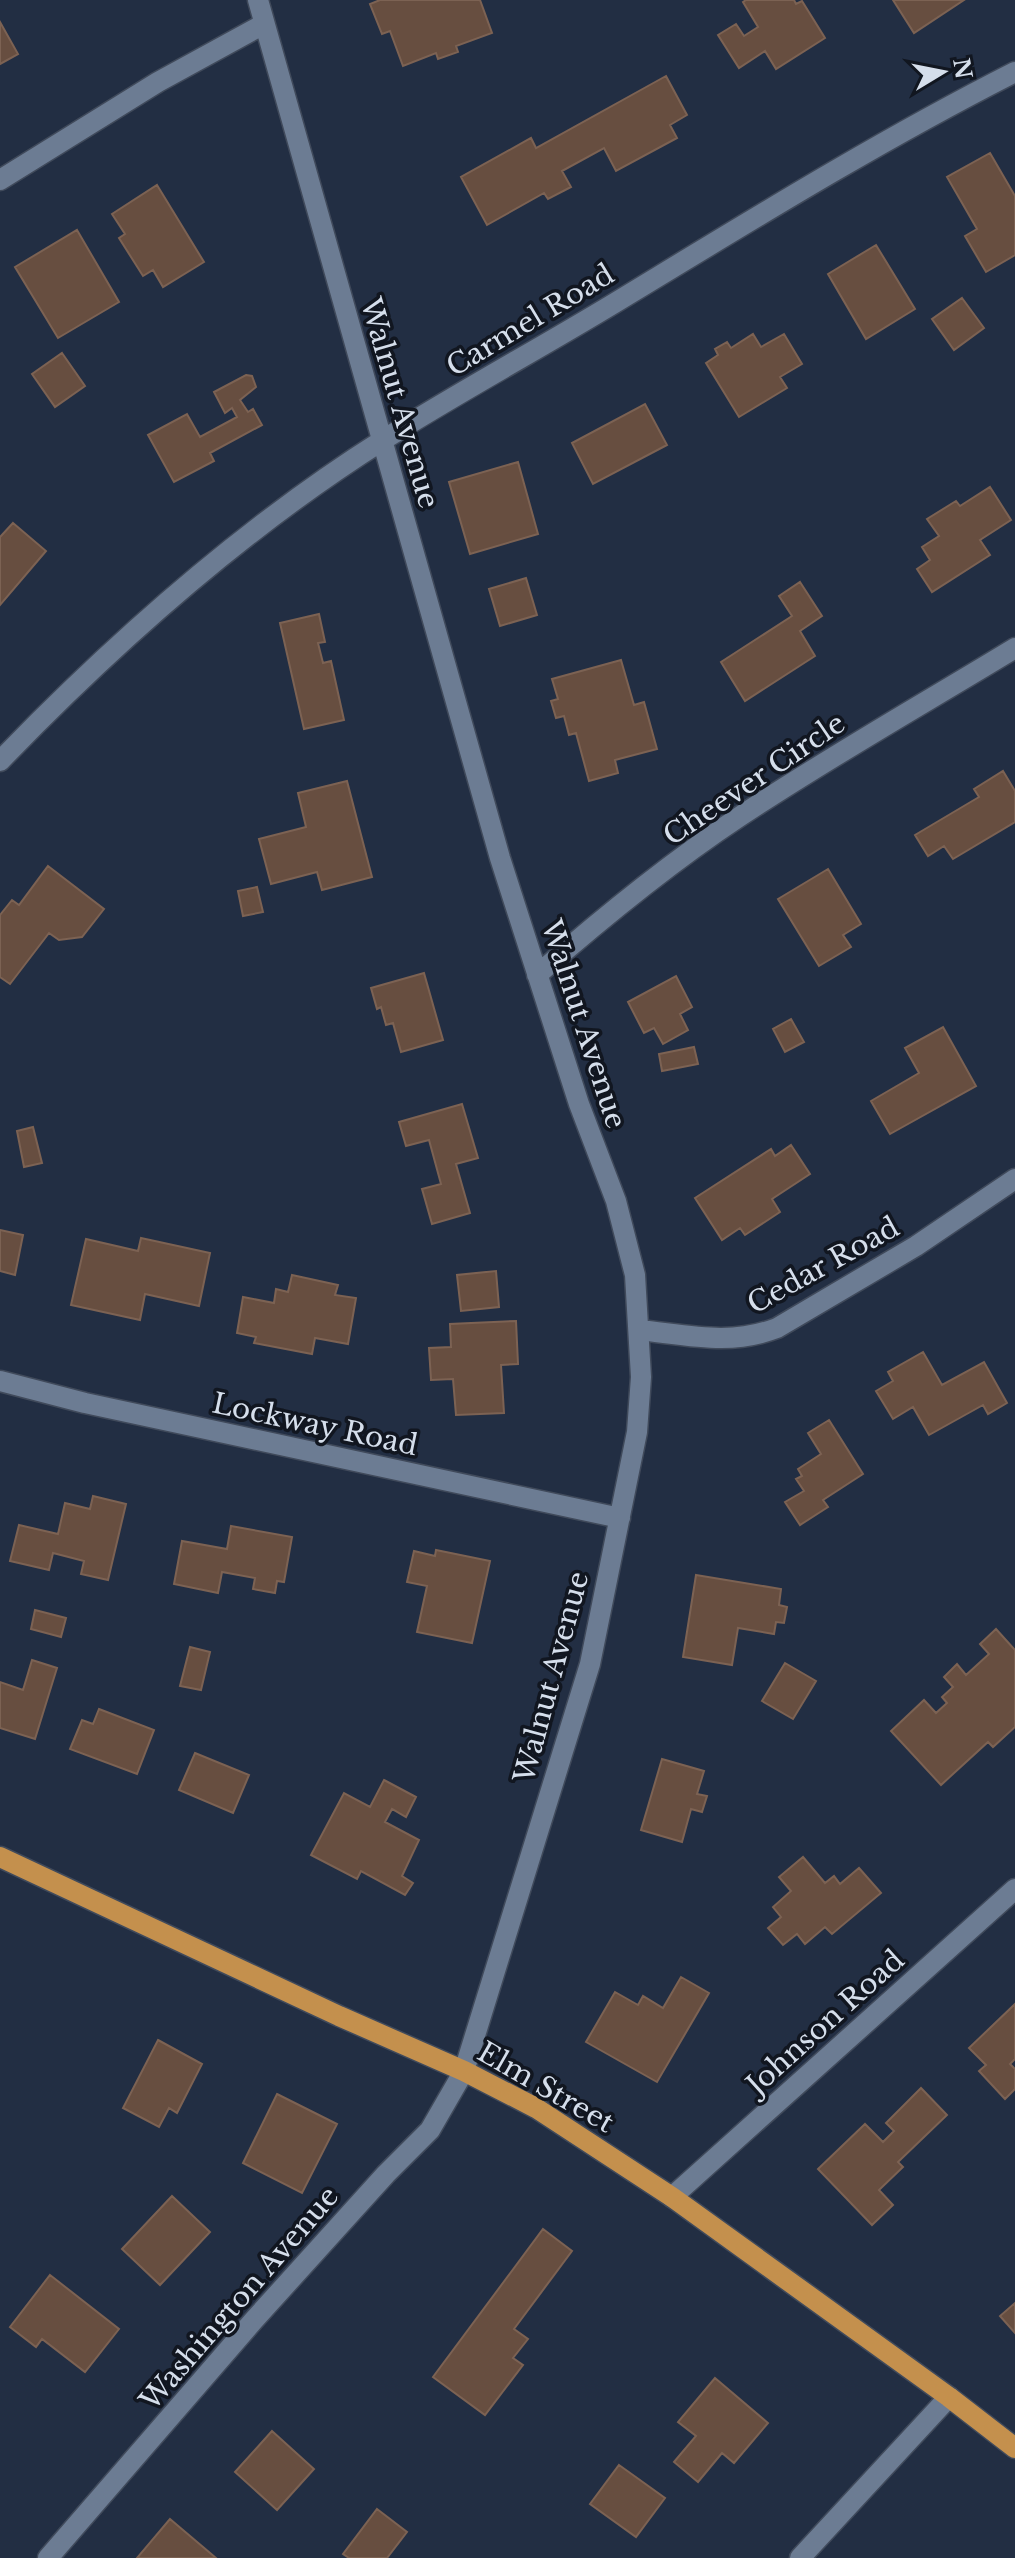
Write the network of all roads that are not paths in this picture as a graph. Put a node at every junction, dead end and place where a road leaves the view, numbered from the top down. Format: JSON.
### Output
{"nodes":[{"id":1,"x":258,"y":0,"type":"edge"},
{"id":2,"x":264,"y":24,"type":"junction"},
{"id":3,"x":1015,"y":72,"type":"edge"},
{"id":4,"x":0,"y":180,"type":"edge"},
{"id":5,"x":382,"y":440,"type":"junction"},
{"id":6,"x":1015,"y":648,"type":"edge"},
{"id":7,"x":0,"y":761,"type":"edge"},
{"id":8,"x":537,"y":975,"type":"junction"},
{"id":9,"x":1015,"y":1179,"type":"edge"},
{"id":10,"x":639,"y":1330,"type":"junction"},
{"id":11,"x":0,"y":1381,"type":"edge"},
{"id":12,"x":620,"y":1518,"type":"junction"},
{"id":13,"x":0,"y":1857,"type":"edge"},
{"id":14,"x":1015,"y":1889,"type":"edge"},
{"id":15,"x":464,"y":2071,"type":"junction"},
{"id":16,"x":672,"y":2197,"type":"junction"},
{"id":17,"x":949,"y":2397,"type":"junction"},
{"id":18,"x":1015,"y":2448,"type":"edge"},
{"id":19,"x":48,"y":2558,"type":"edge"},
{"id":20,"x":800,"y":2558,"type":"edge"}],
"edges":[{"from":1,"to":2,"type":"street","name":"Walnut Avenue"},
{"from":2,"to":4,"type":"street"},
{"from":2,"to":5,"type":"street","name":"Walnut Avenue"},
{"from":3,"to":5,"type":"street","name":"Carmel Road"},
{"from":5,"to":7,"type":"street","name":"Carmel Road"},
{"from":5,"to":8,"type":"street","name":"Walnut Avenue"},
{"from":6,"to":8,"type":"street","name":"Cheever Circle"},
{"from":8,"to":10,"type":"street","name":"Walnut Avenue"},
{"from":9,"to":10,"type":"street","name":"Cedar Road"},
{"from":10,"to":12,"type":"street","name":"Walnut Avenue"},
{"from":11,"to":12,"type":"street","name":"Lockway Road"},
{"from":12,"to":15,"type":"street","name":"Walnut Avenue"},
{"from":13,"to":15,"type":"main road","name":"Elm Street"},
{"from":14,"to":16,"type":"street","name":"Johnson Road"},
{"from":15,"to":16,"type":"main road","name":"Elm Street"},
{"from":15,"to":19,"type":"street","name":"Washington Avenue"},
{"from":16,"to":17,"type":"main road","name":"Elm Street"},
{"from":17,"to":18,"type":"main road","name":"Elm Street"},
{"from":17,"to":20,"type":"street"}]}
